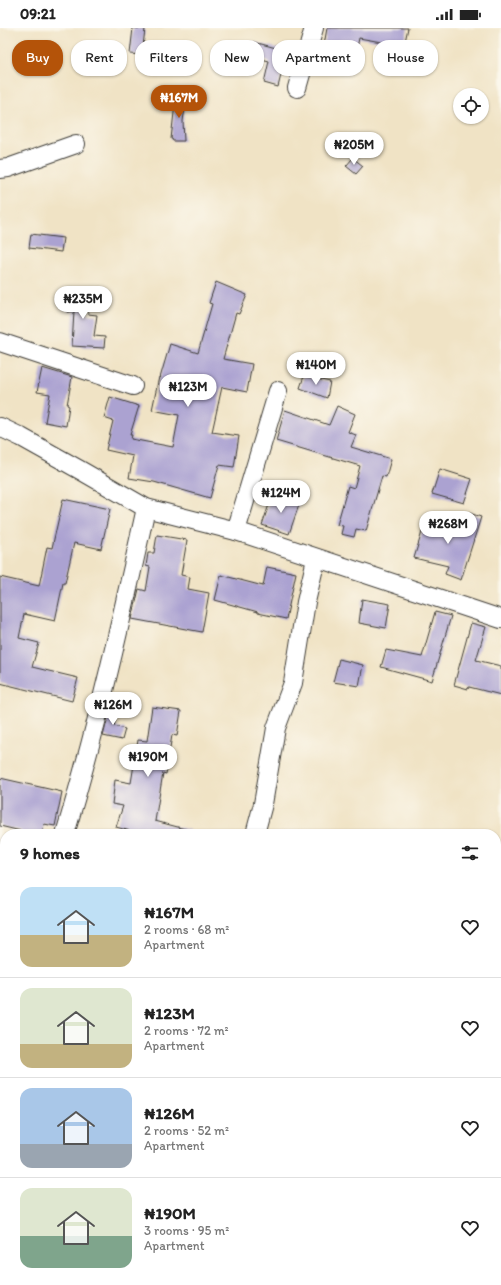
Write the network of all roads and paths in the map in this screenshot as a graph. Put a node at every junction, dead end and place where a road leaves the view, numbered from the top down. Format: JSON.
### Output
{"nodes":[{"id":1,"x":314,"y":28,"type":"edge"},
{"id":2,"x":297,"y":88,"type":"dead end"},
{"id":3,"x":76,"y":144,"type":"dead end"},
{"id":4,"x":0,"y":169,"type":"edge"},
{"id":5,"x":0,"y":342,"type":"edge"},
{"id":6,"x":132,"y":386,"type":"dead end"},
{"id":7,"x":278,"y":391,"type":"dead end"},
{"id":8,"x":0,"y":427,"type":"edge"},
{"id":9,"x":146,"y":508,"type":"junction"},
{"id":10,"x":236,"y":531,"type":"junction"},
{"id":11,"x":316,"y":559,"type":"junction"},
{"id":12,"x":501,"y":619,"type":"edge"},
{"id":13,"x":66,"y":829,"type":"edge"},
{"id":14,"x":256,"y":829,"type":"edge"}],
"edges":[{"from":1,"to":2,"type":"street"},
{"from":3,"to":4,"type":"street"},
{"from":5,"to":6,"type":"street"},
{"from":7,"to":10,"type":"street"},
{"from":8,"to":9,"type":"street"},
{"from":9,"to":10,"type":"street"},
{"from":9,"to":13,"type":"street"},
{"from":10,"to":11,"type":"street"},
{"from":11,"to":12,"type":"street"},
{"from":11,"to":14,"type":"street"}]}
